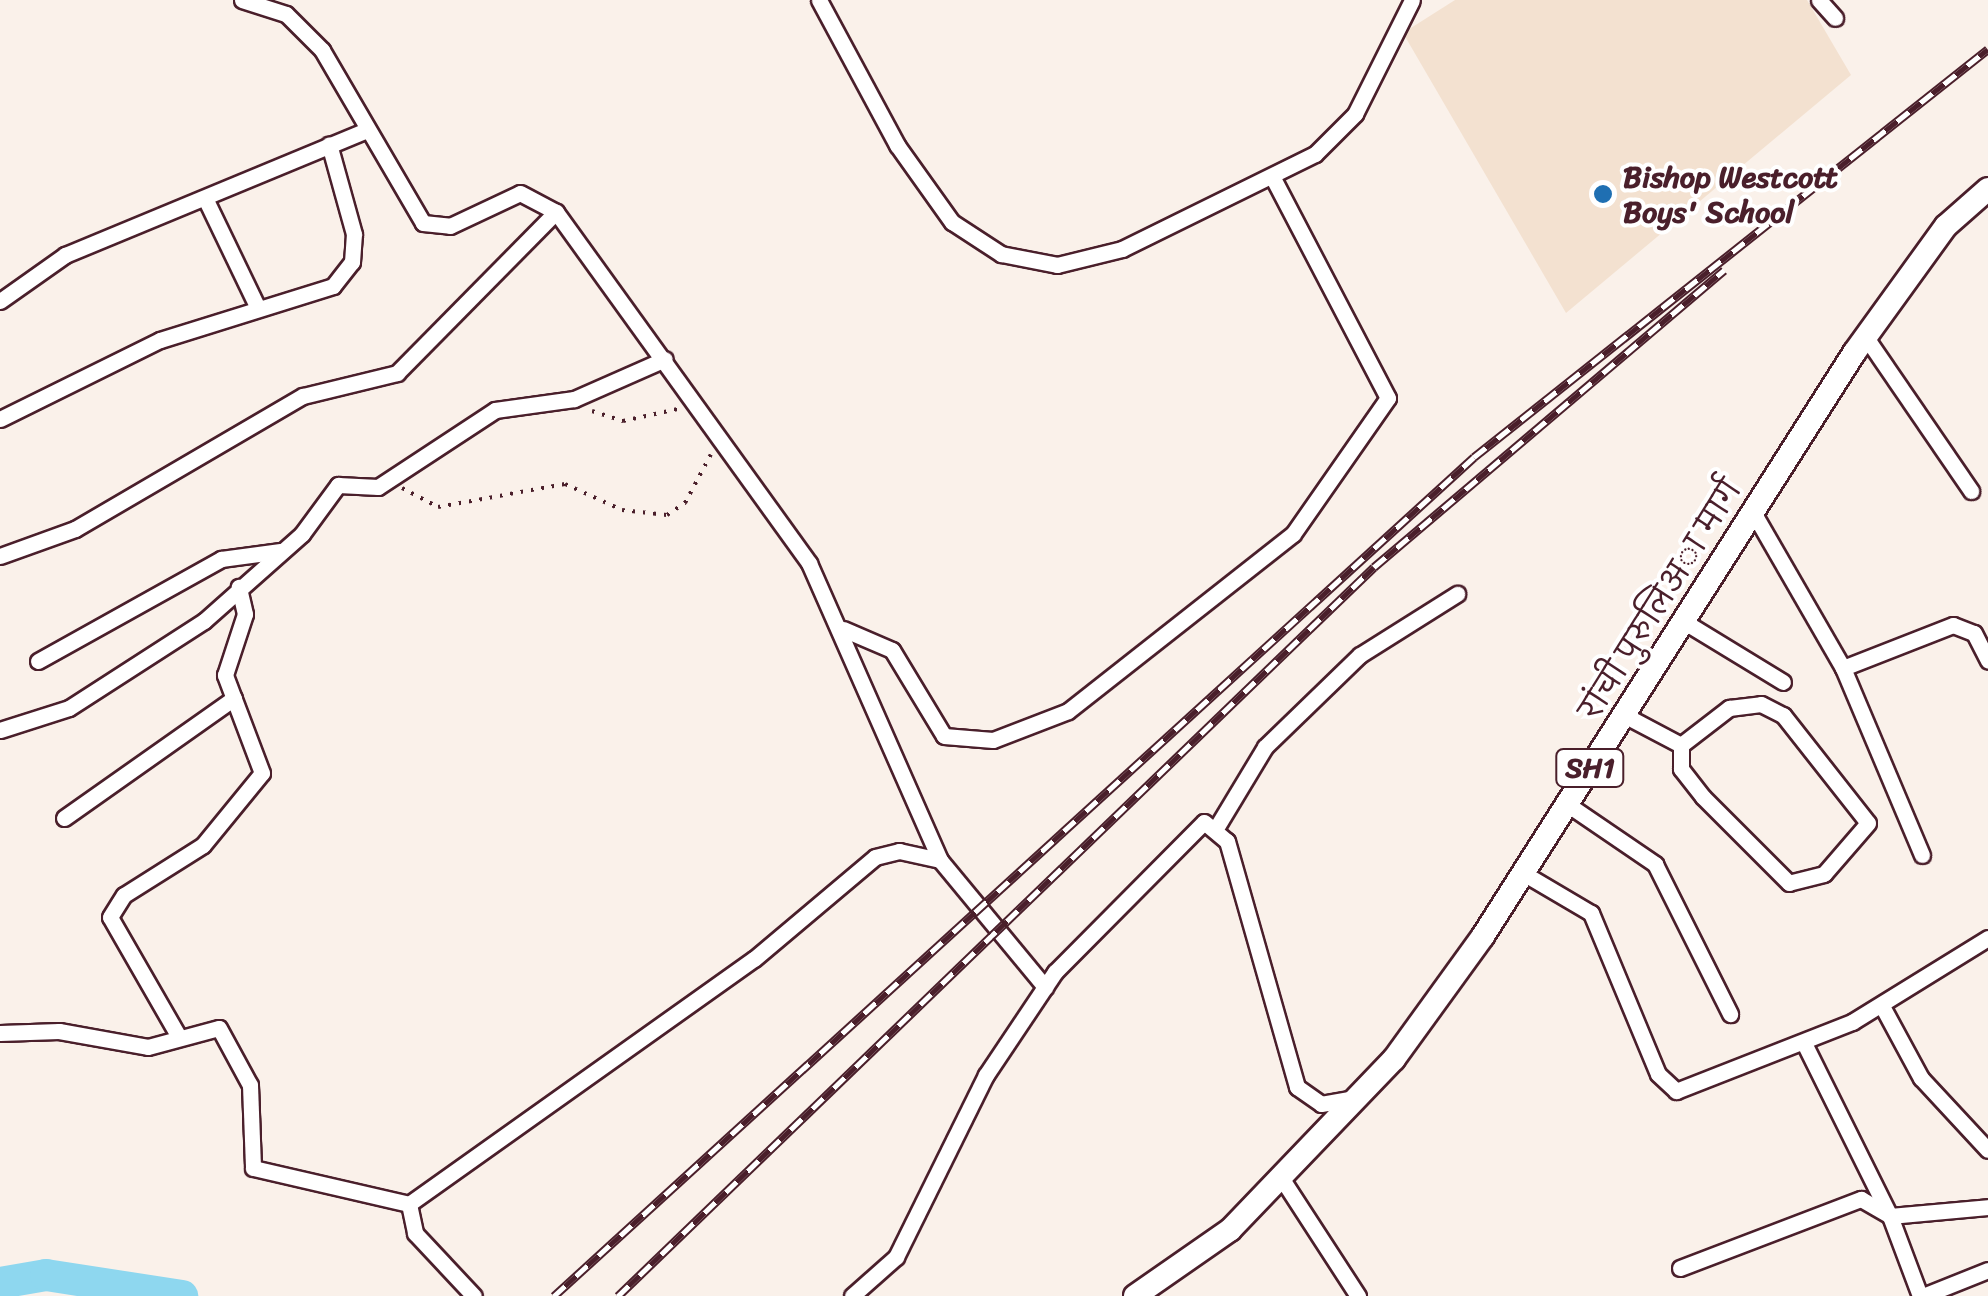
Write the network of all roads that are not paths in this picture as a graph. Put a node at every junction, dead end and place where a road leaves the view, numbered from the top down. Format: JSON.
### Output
{"nodes":[{"id":1,"x":242,"y":0,"type":"edge"},
{"id":2,"x":819,"y":0,"type":"edge"},
{"id":3,"x":1819,"y":0,"type":"edge"},
{"id":4,"x":1414,"y":4,"type":"edge"},
{"id":5,"x":1835,"y":18,"type":"dead end"},
{"id":6,"x":367,"y":130,"type":"junction"},
{"id":7,"x":329,"y":144,"type":"junction"},
{"id":8,"x":1272,"y":176,"type":"junction"},
{"id":9,"x":1987,"y":192,"type":"edge"},
{"id":10,"x":205,"y":198,"type":"junction"},
{"id":11,"x":556,"y":212,"type":"junction"},
{"id":12,"x":0,"y":301,"type":"edge"},
{"id":13,"x":257,"y":306,"type":"junction"},
{"id":14,"x":1865,"y":336,"type":"junction"},
{"id":15,"x":665,"y":360,"type":"junction"},
{"id":16,"x":0,"y":419,"type":"edge"},
{"id":17,"x":1971,"y":490,"type":"dead end"},
{"id":18,"x":1753,"y":512,"type":"junction"},
{"id":19,"x":280,"y":550,"type":"junction"},
{"id":20,"x":0,"y":556,"type":"edge"},
{"id":21,"x":239,"y":587,"type":"junction"},
{"id":22,"x":1457,"y":594,"type":"dead end"},
{"id":23,"x":1683,"y":621,"type":"junction"},
{"id":24,"x":843,"y":629,"type":"junction"},
{"id":25,"x":38,"y":661,"type":"dead end"},
{"id":26,"x":1988,"y":661,"type":"edge"},
{"id":27,"x":1843,"y":668,"type":"junction"},
{"id":28,"x":1783,"y":682,"type":"dead end"},
{"id":29,"x":234,"y":698,"type":"junction"},
{"id":30,"x":1624,"y":715,"type":"junction"},
{"id":31,"x":0,"y":730,"type":"edge"},
{"id":32,"x":1681,"y":745,"type":"junction"},
{"id":33,"x":1567,"y":804,"type":"junction"},
{"id":34,"x":64,"y":818,"type":"dead end"},
{"id":35,"x":1218,"y":825,"type":"junction"},
{"id":36,"x":1922,"y":855,"type":"dead end"},
{"id":37,"x":940,"y":860,"type":"junction"},
{"id":38,"x":1523,"y":873,"type":"junction"},
{"id":39,"x":1988,"y":938,"type":"edge"},
{"id":40,"x":1045,"y":987,"type":"junction"},
{"id":41,"x":1882,"y":1006,"type":"junction"},
{"id":42,"x":1730,"y":1014,"type":"dead end"},
{"id":43,"x":0,"y":1034,"type":"edge"},
{"id":44,"x":179,"y":1038,"type":"junction"},
{"id":45,"x":1804,"y":1044,"type":"junction"},
{"id":46,"x":1360,"y":1097,"type":"junction"},
{"id":47,"x":1988,"y":1150,"type":"edge"},
{"id":48,"x":1282,"y":1179,"type":"junction"},
{"id":49,"x":409,"y":1204,"type":"junction"},
{"id":50,"x":1988,"y":1207,"type":"edge"},
{"id":51,"x":1890,"y":1216,"type":"junction"},
{"id":52,"x":1680,"y":1268,"type":"dead end"},
{"id":53,"x":1988,"y":1270,"type":"edge"},
{"id":54,"x":474,"y":1296,"type":"edge"},
{"id":55,"x":852,"y":1296,"type":"edge"},
{"id":56,"x":1135,"y":1296,"type":"edge"},
{"id":57,"x":1358,"y":1296,"type":"edge"},
{"id":58,"x":1921,"y":1296,"type":"edge"}],
"edges":[{"from":1,"to":6,"type":"street"},
{"from":2,"to":8,"type":"street"},
{"from":3,"to":5,"type":"street"},
{"from":4,"to":8,"type":"street"},
{"from":6,"to":7,"type":"street"},
{"from":6,"to":11,"type":"street"},
{"from":7,"to":10,"type":"street"},
{"from":7,"to":13,"type":"street"},
{"from":8,"to":24,"type":"street"},
{"from":9,"to":14,"type":"main road","name":"रांची पुरुलिअा मार्ग","number":"SH1"},
{"from":10,"to":12,"type":"street"},
{"from":10,"to":13,"type":"street"},
{"from":11,"to":15,"type":"street"},
{"from":11,"to":20,"type":"street"},
{"from":13,"to":16,"type":"street"},
{"from":14,"to":17,"type":"street"},
{"from":14,"to":18,"type":"main road","name":"रांची पुरुलिअा मार्ग","number":"SH1"},
{"from":15,"to":19,"type":"street"},
{"from":15,"to":24,"type":"street"},
{"from":18,"to":23,"type":"main road","name":"रांची पुरुलिअा मार्ग","number":"SH1"},
{"from":18,"to":27,"type":"street"},
{"from":19,"to":21,"type":"street"},
{"from":19,"to":25,"type":"street"},
{"from":21,"to":29,"type":"street"},
{"from":21,"to":31,"type":"street"},
{"from":22,"to":35,"type":"street"},
{"from":23,"to":28,"type":"street"},
{"from":23,"to":30,"type":"main road","name":"रांची पुरुलिअा मार्ग","number":"SH1"},
{"from":24,"to":37,"type":"street"},
{"from":26,"to":27,"type":"street"},
{"from":27,"to":36,"type":"street"},
{"from":29,"to":34,"type":"street"},
{"from":29,"to":44,"type":"street"},
{"from":30,"to":32,"type":"street"},
{"from":30,"to":33,"type":"main road","name":"रांची पुरुलिअा मार्ग","number":"SH1"},
{"from":32,"to":32,"type":"street"},
{"from":33,"to":38,"type":"main road","name":"रांची पुरुलिअा मार्ग","number":"SH1"},
{"from":33,"to":42,"type":"street"},
{"from":35,"to":40,"type":"street"},
{"from":35,"to":46,"type":"street"},
{"from":37,"to":40,"type":"street"},
{"from":37,"to":49,"type":"street"},
{"from":38,"to":45,"type":"street"},
{"from":38,"to":46,"type":"main road","name":"रांची पुरुलिअा मार्ग","number":"SH1"},
{"from":39,"to":41,"type":"street"},
{"from":40,"to":55,"type":"street"},
{"from":41,"to":45,"type":"street"},
{"from":41,"to":47,"type":"street"},
{"from":43,"to":44,"type":"street"},
{"from":44,"to":49,"type":"street"},
{"from":45,"to":51,"type":"street"},
{"from":46,"to":48,"type":"main road","name":"रांची पुरुलिअा मार्ग","number":"SH1"},
{"from":48,"to":56,"type":"main road","name":"रांची पुरुलिअा मार्ग","number":"SH1"},
{"from":48,"to":57,"type":"street"},
{"from":49,"to":54,"type":"street"},
{"from":50,"to":51,"type":"street"},
{"from":51,"to":52,"type":"street"},
{"from":51,"to":58,"type":"street"},
{"from":53,"to":58,"type":"street"}]}
